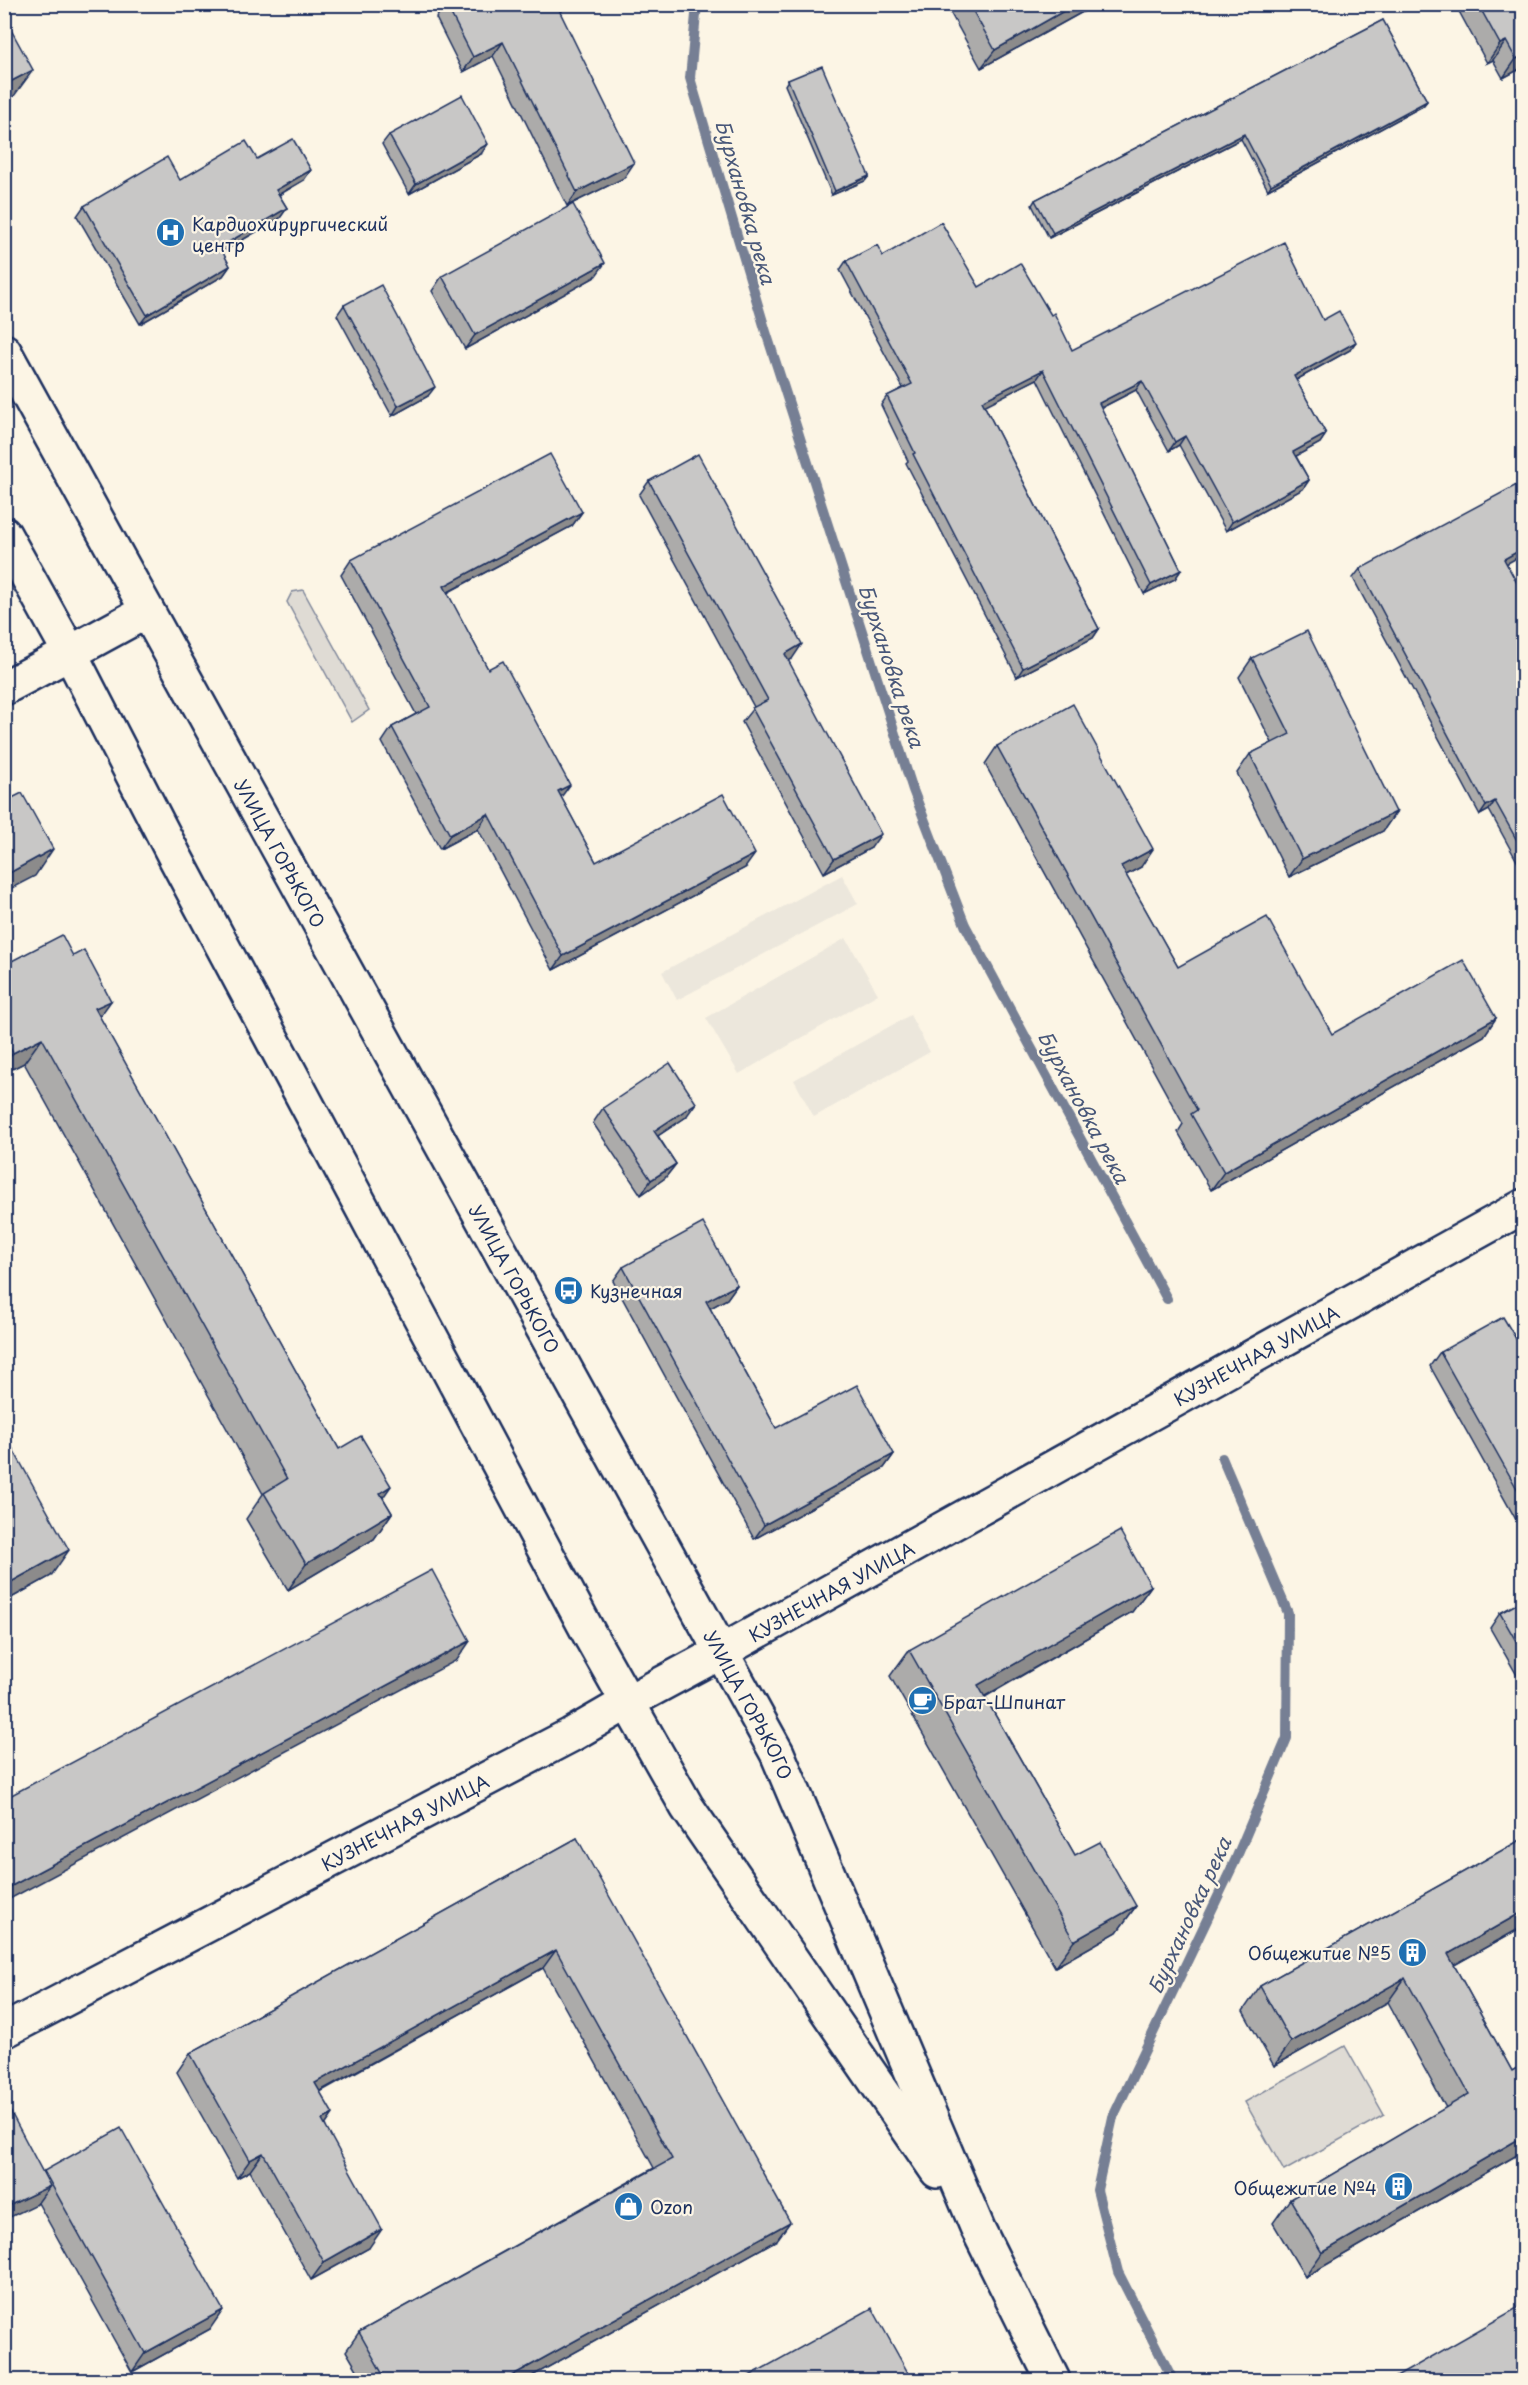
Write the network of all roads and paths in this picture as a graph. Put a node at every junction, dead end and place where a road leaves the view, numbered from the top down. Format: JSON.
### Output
{"nodes":[{"id":1,"x":4,"y":351,"type":"edge"},
{"id":2,"x":4,"y":534,"type":"edge"},
{"id":3,"x":147,"y":611,"type":"junction"},
{"id":4,"x":70,"y":653,"type":"junction"},
{"id":5,"x":4,"y":688,"type":"edge"},
{"id":6,"x":1524,"y":1206,"type":"edge"},
{"id":7,"x":721,"y":1652,"type":"junction"},
{"id":8,"x":628,"y":1702,"type":"junction"},
{"id":9,"x":4,"y":2031,"type":"edge"},
{"id":10,"x":978,"y":2229,"type":"junction"},
{"id":11,"x":1053,"y":2380,"type":"edge"}],
"edges":[{"from":1,"to":3,"type":"main road","name":"УЛИЦА ГОРЬКОГО"},
{"from":2,"to":4,"type":"main road","name":"УЛИЦА ГОРЬКОГО"},
{"from":3,"to":4,"type":"main road"},
{"from":3,"to":7,"type":"main road","name":"УЛИЦА ГОРЬКОГО"},
{"from":4,"to":5,"type":"main road"},
{"from":4,"to":8,"type":"main road","name":"УЛИЦА ГОРЬКОГО"},
{"from":6,"to":7,"type":"main road","name":"КУЗНЕЧНАЯ УЛИЦА"},
{"from":7,"to":8,"type":"main road","name":"КУЗНЕЧНАЯ УЛИЦА"},
{"from":7,"to":10,"type":"main road","name":"УЛИЦА ГОРЬКОГО"},
{"from":8,"to":9,"type":"main road","name":"КУЗНЕЧНАЯ УЛИЦА"},
{"from":8,"to":10,"type":"main road","name":"УЛИЦА ГОРЬКОГО"},
{"from":10,"to":11,"type":"main road","name":"УЛИЦА ГОРЬКОГО"}]}
